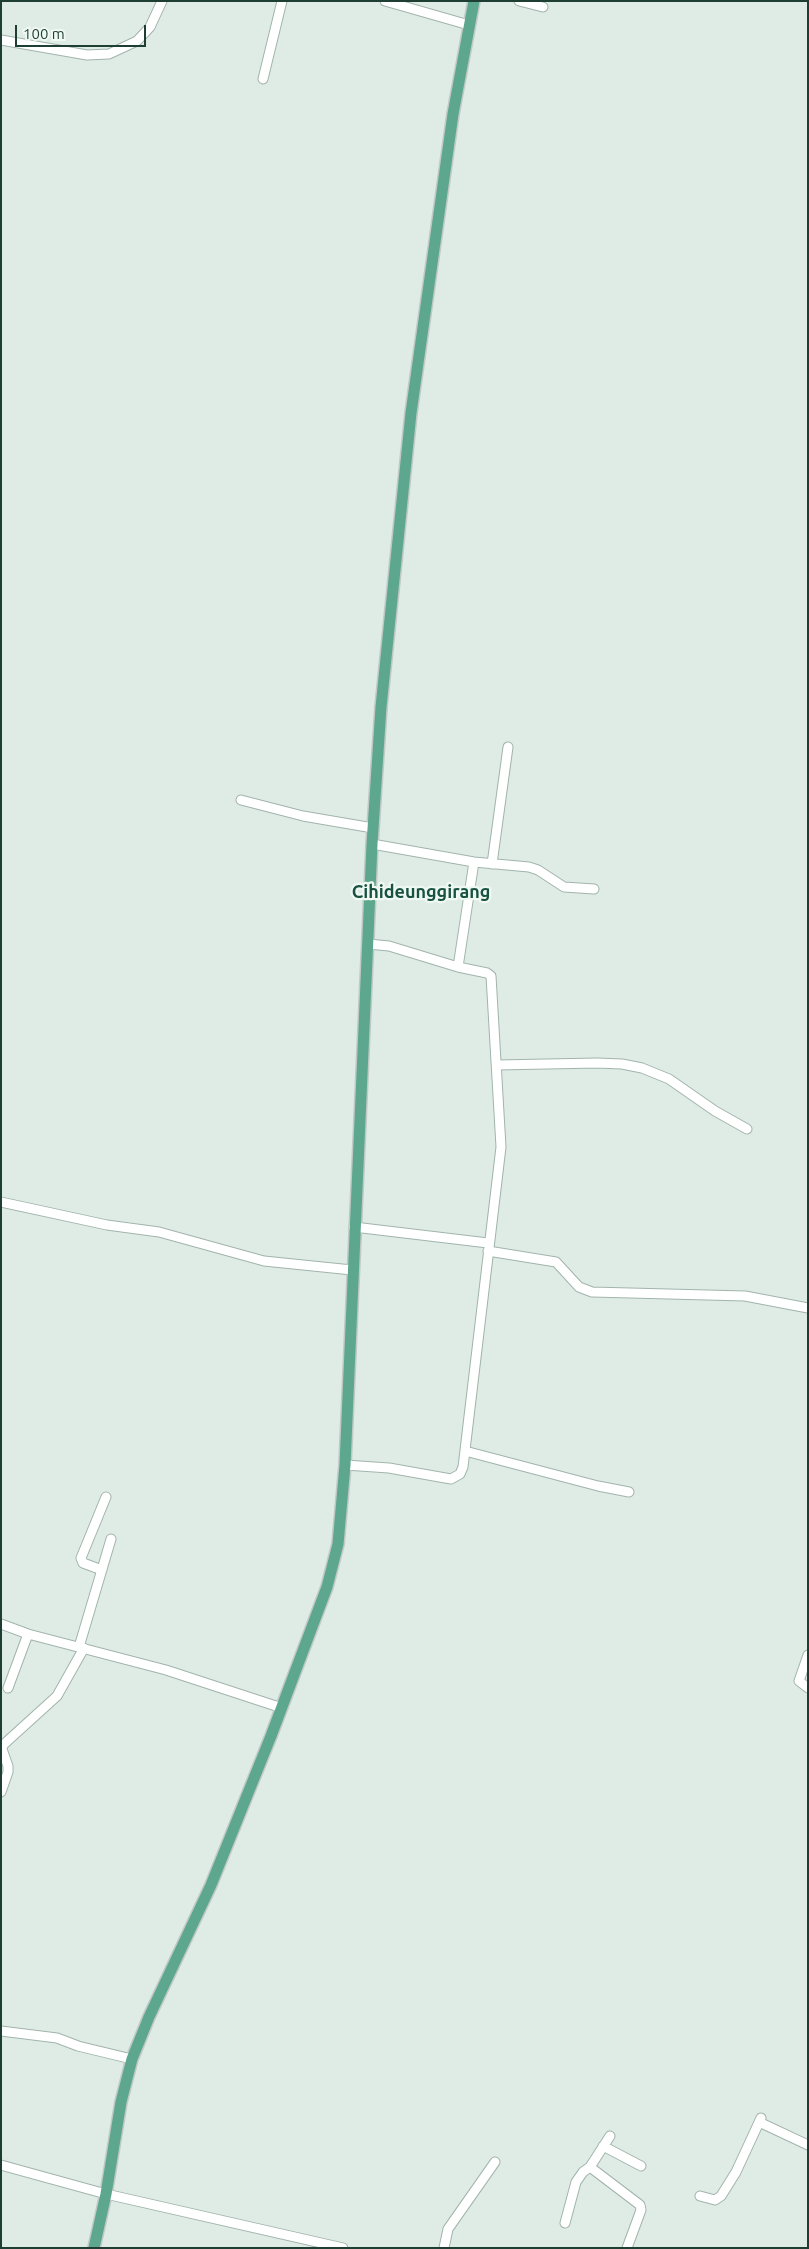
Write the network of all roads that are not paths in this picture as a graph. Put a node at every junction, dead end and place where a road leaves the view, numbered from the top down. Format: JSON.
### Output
{"nodes":[{"id":1,"x":162,"y":1,"type":"edge"},
{"id":2,"x":282,"y":1,"type":"edge"},
{"id":3,"x":385,"y":1,"type":"edge"},
{"id":4,"x":474,"y":1,"type":"edge"},
{"id":5,"x":519,"y":1,"type":"edge"},
{"id":6,"x":543,"y":7,"type":"dead end"},
{"id":7,"x":469,"y":25,"type":"junction"},
{"id":8,"x":1,"y":40,"type":"edge"},
{"id":9,"x":263,"y":79,"type":"dead end"},
{"id":10,"x":508,"y":747,"type":"dead end"},
{"id":11,"x":241,"y":800,"type":"dead end"},
{"id":12,"x":373,"y":828,"type":"junction"},
{"id":13,"x":372,"y":844,"type":"junction"},
{"id":14,"x":474,"y":862,"type":"junction"},
{"id":15,"x":492,"y":864,"type":"junction"},
{"id":16,"x":594,"y":889,"type":"dead end"},
{"id":17,"x":368,"y":944,"type":"junction"},
{"id":18,"x":458,"y":967,"type":"junction"},
{"id":19,"x":497,"y":1065,"type":"junction"},
{"id":20,"x":746,"y":1129,"type":"dead end"},
{"id":21,"x":1,"y":1202,"type":"edge"},
{"id":22,"x":354,"y":1227,"type":"junction"},
{"id":23,"x":488,"y":1247,"type":"junction"},
{"id":24,"x":352,"y":1270,"type":"junction"},
{"id":25,"x":808,"y":1308,"type":"edge"},
{"id":26,"x":465,"y":1451,"type":"junction"},
{"id":27,"x":345,"y":1465,"type":"junction"},
{"id":28,"x":630,"y":1492,"type":"dead end"},
{"id":29,"x":106,"y":1497,"type":"dead end"},
{"id":30,"x":111,"y":1539,"type":"dead end"},
{"id":31,"x":102,"y":1570,"type":"junction"},
{"id":32,"x":1,"y":1624,"type":"edge"},
{"id":33,"x":28,"y":1634,"type":"junction"},
{"id":34,"x":82,"y":1648,"type":"junction"},
{"id":35,"x":808,"y":1655,"type":"edge"},
{"id":36,"x":8,"y":1688,"type":"dead end"},
{"id":37,"x":808,"y":1688,"type":"edge"},
{"id":38,"x":282,"y":1708,"type":"junction"},
{"id":39,"x":1,"y":1792,"type":"edge"},
{"id":40,"x":1,"y":2031,"type":"edge"},
{"id":41,"x":132,"y":2059,"type":"junction"},
{"id":42,"x":610,"y":2136,"type":"dead end"},
{"id":43,"x":808,"y":2145,"type":"edge"},
{"id":44,"x":604,"y":2146,"type":"junction"},
{"id":45,"x":495,"y":2162,"type":"dead end"},
{"id":46,"x":1,"y":2165,"type":"edge"},
{"id":47,"x":641,"y":2166,"type":"dead end"},
{"id":48,"x":590,"y":2167,"type":"junction"},
{"id":49,"x":106,"y":2194,"type":"junction"},
{"id":50,"x":700,"y":2196,"type":"dead end"},
{"id":51,"x":565,"y":2223,"type":"dead end"},
{"id":52,"x":94,"y":2248,"type":"edge"},
{"id":53,"x":343,"y":2248,"type":"edge"},
{"id":54,"x":444,"y":2248,"type":"edge"},
{"id":55,"x":627,"y":2248,"type":"edge"}],
"edges":[{"from":1,"to":8,"type":"street"},
{"from":2,"to":9,"type":"street"},
{"from":3,"to":7,"type":"street"},
{"from":4,"to":7,"type":"main road"},
{"from":5,"to":6,"type":"street"},
{"from":7,"to":12,"type":"main road"},
{"from":10,"to":15,"type":"street"},
{"from":11,"to":12,"type":"street"},
{"from":12,"to":13,"type":"main road"},
{"from":13,"to":14,"type":"street"},
{"from":13,"to":17,"type":"main road"},
{"from":14,"to":15,"type":"street"},
{"from":14,"to":18,"type":"street"},
{"from":15,"to":16,"type":"street"},
{"from":17,"to":18,"type":"street"},
{"from":17,"to":22,"type":"main road"},
{"from":18,"to":19,"type":"street"},
{"from":19,"to":20,"type":"street"},
{"from":19,"to":23,"type":"street"},
{"from":21,"to":24,"type":"street"},
{"from":22,"to":23,"type":"street"},
{"from":22,"to":24,"type":"main road"},
{"from":23,"to":25,"type":"street"},
{"from":23,"to":26,"type":"street"},
{"from":24,"to":27,"type":"main road"},
{"from":26,"to":27,"type":"street"},
{"from":26,"to":28,"type":"street"},
{"from":27,"to":38,"type":"main road"},
{"from":29,"to":31,"type":"street"},
{"from":30,"to":31,"type":"street"},
{"from":31,"to":34,"type":"street"},
{"from":32,"to":33,"type":"street"},
{"from":33,"to":34,"type":"street"},
{"from":33,"to":36,"type":"street"},
{"from":34,"to":38,"type":"street"},
{"from":34,"to":39,"type":"street"},
{"from":35,"to":37,"type":"street"},
{"from":38,"to":41,"type":"main road"},
{"from":40,"to":41,"type":"street"},
{"from":41,"to":49,"type":"main road"},
{"from":42,"to":44,"type":"street"},
{"from":43,"to":50,"type":"street"},
{"from":44,"to":47,"type":"street"},
{"from":44,"to":48,"type":"street"},
{"from":45,"to":54,"type":"street"},
{"from":46,"to":49,"type":"street"},
{"from":48,"to":51,"type":"street"},
{"from":48,"to":55,"type":"street"},
{"from":49,"to":52,"type":"main road"},
{"from":49,"to":53,"type":"street"}]}
